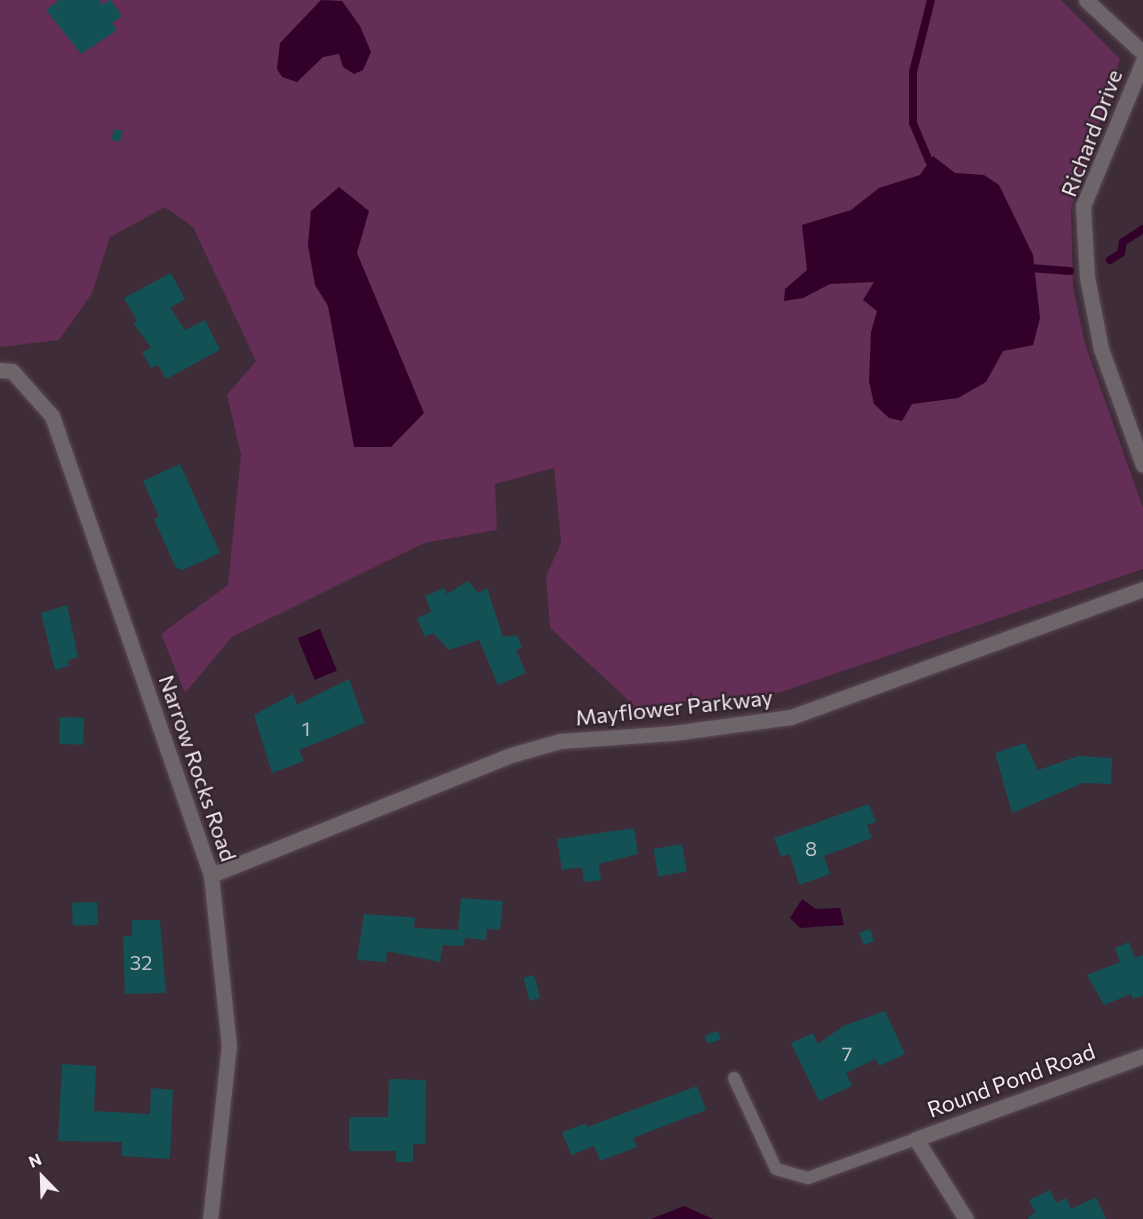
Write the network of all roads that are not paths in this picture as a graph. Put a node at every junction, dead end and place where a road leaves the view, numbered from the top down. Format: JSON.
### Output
{"nodes":[{"id":1,"x":1086,"y":0,"type":"edge"},
{"id":2,"x":1143,"y":53,"type":"edge"},
{"id":3,"x":1143,"y":61,"type":"edge"},
{"id":4,"x":0,"y":370,"type":"edge"},
{"id":5,"x":1143,"y":465,"type":"edge"},
{"id":6,"x":1143,"y":589,"type":"edge"},
{"id":7,"x":211,"y":874,"type":"junction"},
{"id":8,"x":1143,"y":1056,"type":"edge"},
{"id":9,"x":734,"y":1078,"type":"dead end"},
{"id":10,"x":916,"y":1139,"type":"junction"},
{"id":11,"x":210,"y":1219,"type":"edge"},
{"id":12,"x":966,"y":1219,"type":"edge"}],
"edges":[{"from":1,"to":2,"type":"street"},
{"from":3,"to":5,"type":"street","name":"Richard Drive"},
{"from":4,"to":7,"type":"street","name":"Narrow Rocks Road"},
{"from":6,"to":7,"type":"street","name":"Mayflower Parkway"},
{"from":7,"to":11,"type":"street","name":"Narrow Rocks Road"},
{"from":8,"to":10,"type":"street","name":"Round Pond Road"},
{"from":9,"to":10,"type":"lane"},
{"from":10,"to":12,"type":"street","name":"Round Pond Road"}]}
